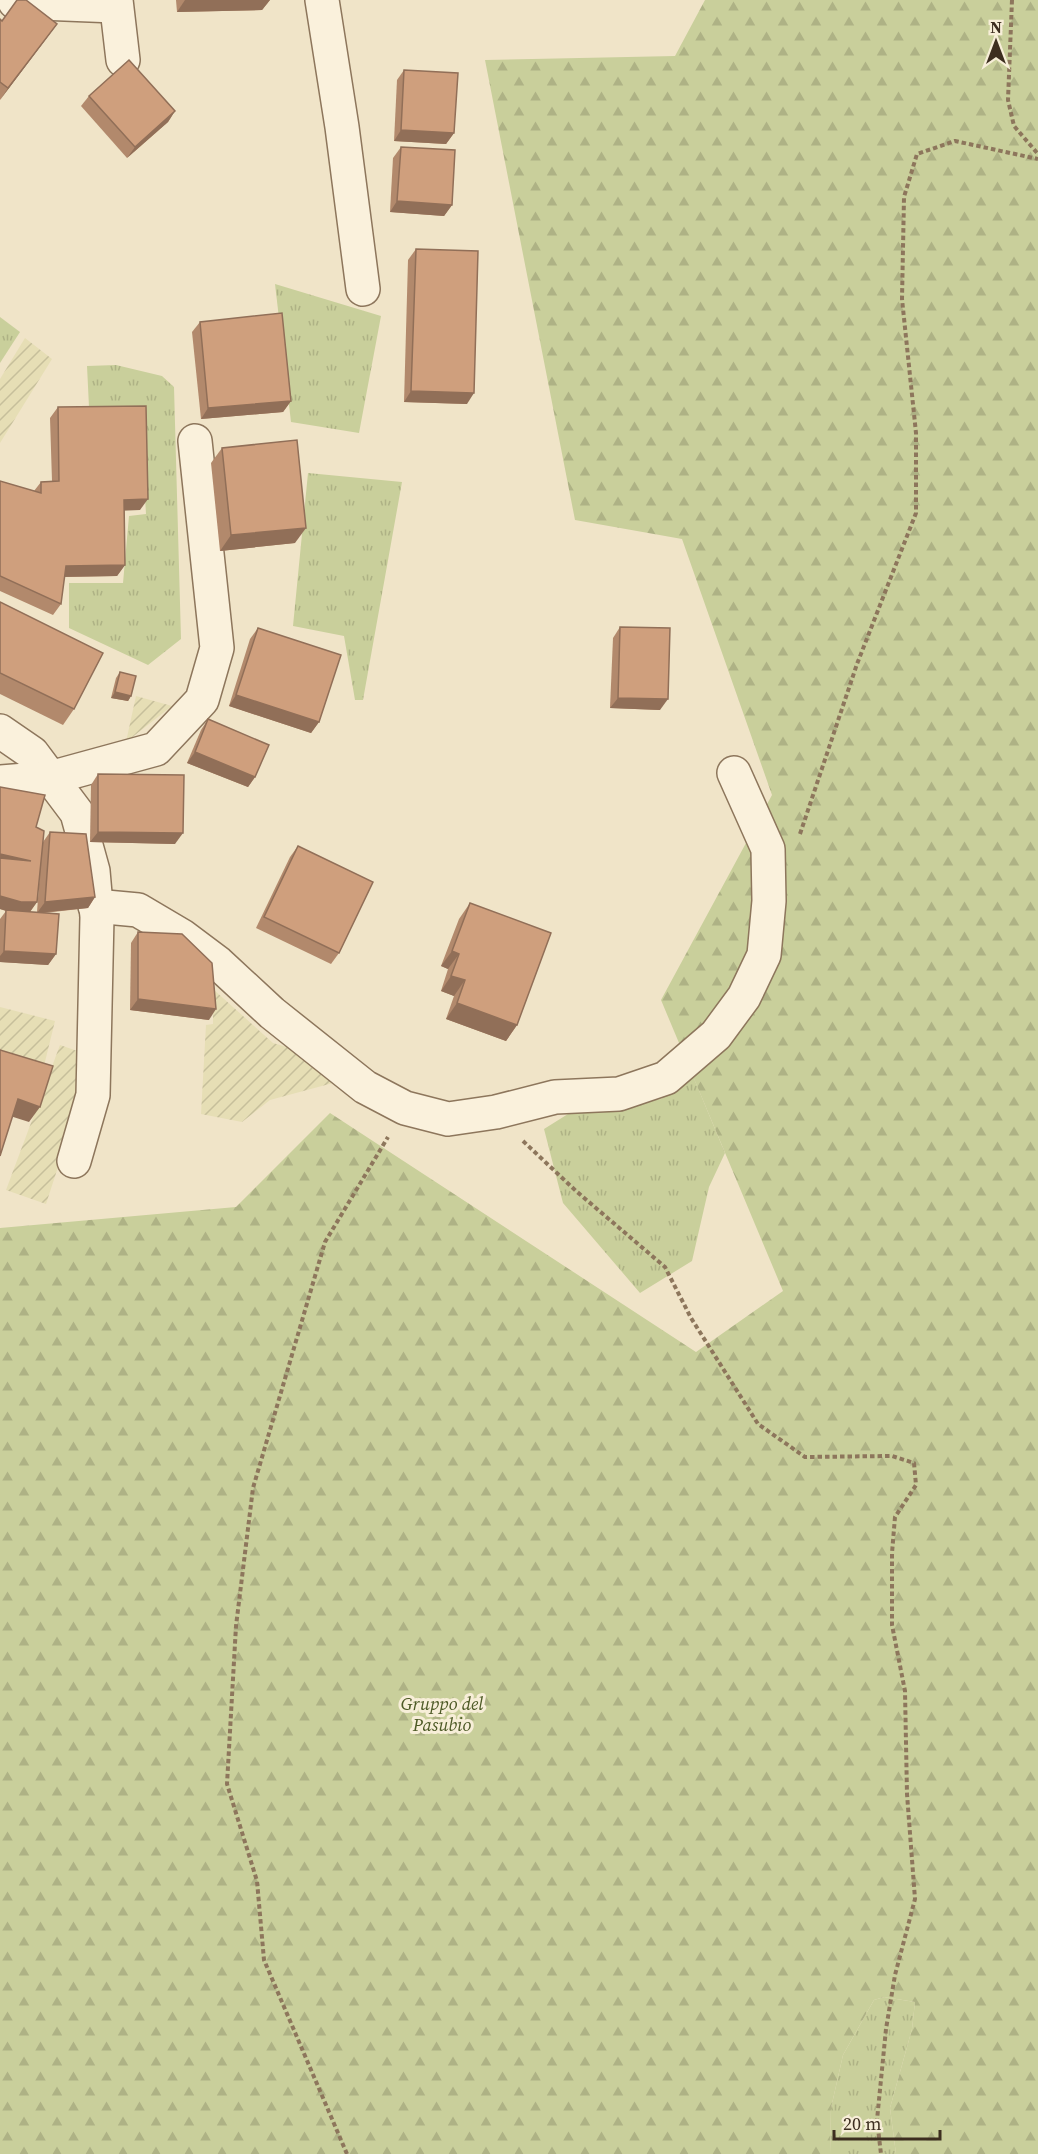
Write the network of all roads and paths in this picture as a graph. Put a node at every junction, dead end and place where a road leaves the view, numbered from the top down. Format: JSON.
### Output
{"nodes":[{"id":1,"x":322,"y":0,"type":"edge"},
{"id":2,"x":1012,"y":0,"type":"edge"},
{"id":3,"x":15,"y":2,"type":"edge"},
{"id":4,"x":115,"y":3,"type":"edge"},
{"id":5,"x":123,"y":60,"type":"dead end"},
{"id":6,"x":1038,"y":154,"type":"edge"},
{"id":7,"x":1038,"y":159,"type":"edge"},
{"id":8,"x":363,"y":289,"type":"dead end"},
{"id":9,"x":195,"y":441,"type":"dead end"},
{"id":10,"x":0,"y":731,"type":"edge"},
{"id":11,"x":734,"y":773,"type":"dead end"},
{"id":12,"x":51,"y":778,"type":"junction"},
{"id":13,"x":0,"y":782,"type":"edge"},
{"id":14,"x":800,"y":836,"type":"dead end"},
{"id":15,"x":95,"y":906,"type":"junction"},
{"id":16,"x":405,"y":1108,"type":"junction"},
{"id":17,"x":486,"y":1113,"type":"junction"},
{"id":18,"x":74,"y":1161,"type":"dead end"},
{"id":19,"x":347,"y":2154,"type":"edge"},
{"id":20,"x":881,"y":2154,"type":"edge"}],
"edges":[{"from":1,"to":8,"type":"street"},
{"from":2,"to":6,"type":"path"},
{"from":3,"to":4,"type":"street"},
{"from":4,"to":5,"type":"street"},
{"from":7,"to":14,"type":"path"},
{"from":9,"to":12,"type":"street"},
{"from":10,"to":12,"type":"street"},
{"from":11,"to":17,"type":"street"},
{"from":12,"to":13,"type":"street"},
{"from":12,"to":15,"type":"street"},
{"from":15,"to":16,"type":"street"},
{"from":15,"to":18,"type":"street"},
{"from":16,"to":17,"type":"street"},
{"from":16,"to":19,"type":"path"},
{"from":17,"to":20,"type":"path"}]}
